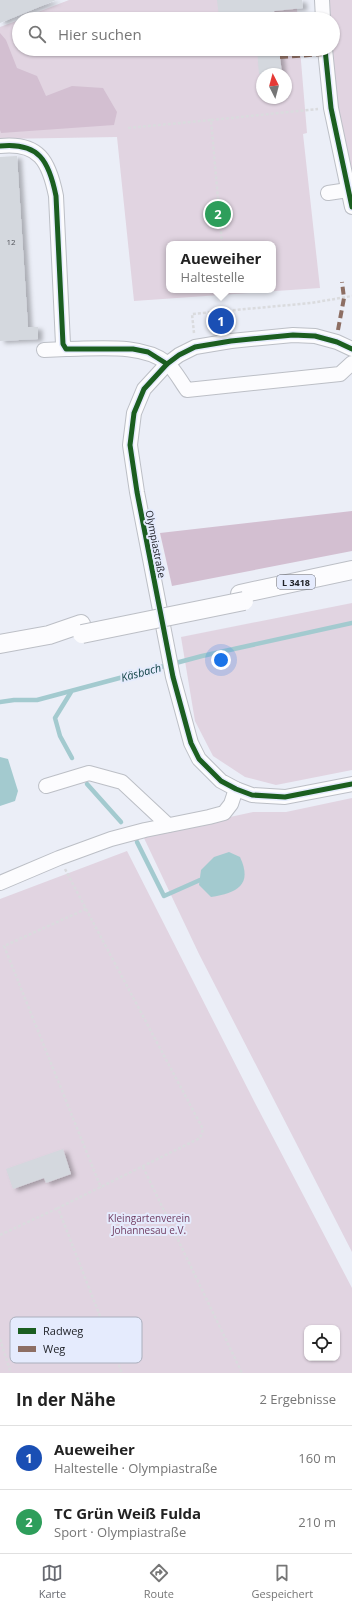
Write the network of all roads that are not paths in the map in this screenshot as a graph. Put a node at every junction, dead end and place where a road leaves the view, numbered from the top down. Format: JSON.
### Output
{"nodes":[{"id":1,"x":322,"y":0,"type":"edge"},
{"id":2,"x":323,"y":12,"type":"edge"},
{"id":3,"x":326,"y":56,"type":"edge"},
{"id":4,"x":0,"y":146,"type":"edge"},
{"id":5,"x":348,"y":190,"type":"junction"},
{"id":6,"x":328,"y":193,"type":"dead end"},
{"id":7,"x":352,"y":208,"type":"edge"},
{"id":8,"x":64,"y":346,"type":"junction"},
{"id":9,"x":352,"y":349,"type":"edge"},
{"id":10,"x":44,"y":350,"type":"dead end"},
{"id":11,"x":352,"y":363,"type":"edge"},
{"id":12,"x":168,"y":364,"type":"junction"},
{"id":13,"x":352,"y":570,"type":"edge"},
{"id":14,"x":352,"y":580,"type":"edge"},
{"id":15,"x":242,"y":597,"type":"junction"},
{"id":16,"x":0,"y":644,"type":"edge"},
{"id":17,"x":352,"y":784,"type":"edge"},
{"id":18,"x":46,"y":786,"type":"dead end"},
{"id":19,"x":236,"y":790,"type":"junction"},
{"id":20,"x":168,"y":825,"type":"junction"},
{"id":21,"x":0,"y":883,"type":"edge"}],
"edges":[{"from":1,"to":2,"type":"street"},
{"from":3,"to":5,"type":"street"},
{"from":4,"to":8,"type":"street"},
{"from":5,"to":6,"type":"street"},
{"from":5,"to":7,"type":"street"},
{"from":8,"to":10,"type":"street"},
{"from":8,"to":12,"type":"street"},
{"from":9,"to":12,"type":"street","name":"Olympiastraße"},
{"from":11,"to":12,"type":"street"},
{"from":12,"to":19,"type":"street","name":"Olympiastraße"},
{"from":13,"to":15,"type":"main road","number":"L 3418"},
{"from":14,"to":15,"type":"main road","number":"L 3418"},
{"from":15,"to":16,"type":"main road","number":"L 3418","bridge":true},
{"from":17,"to":19,"type":"street","name":"Olympiastraße"},
{"from":18,"to":20,"type":"street"},
{"from":19,"to":20,"type":"street"},
{"from":20,"to":21,"type":"street"}]}
